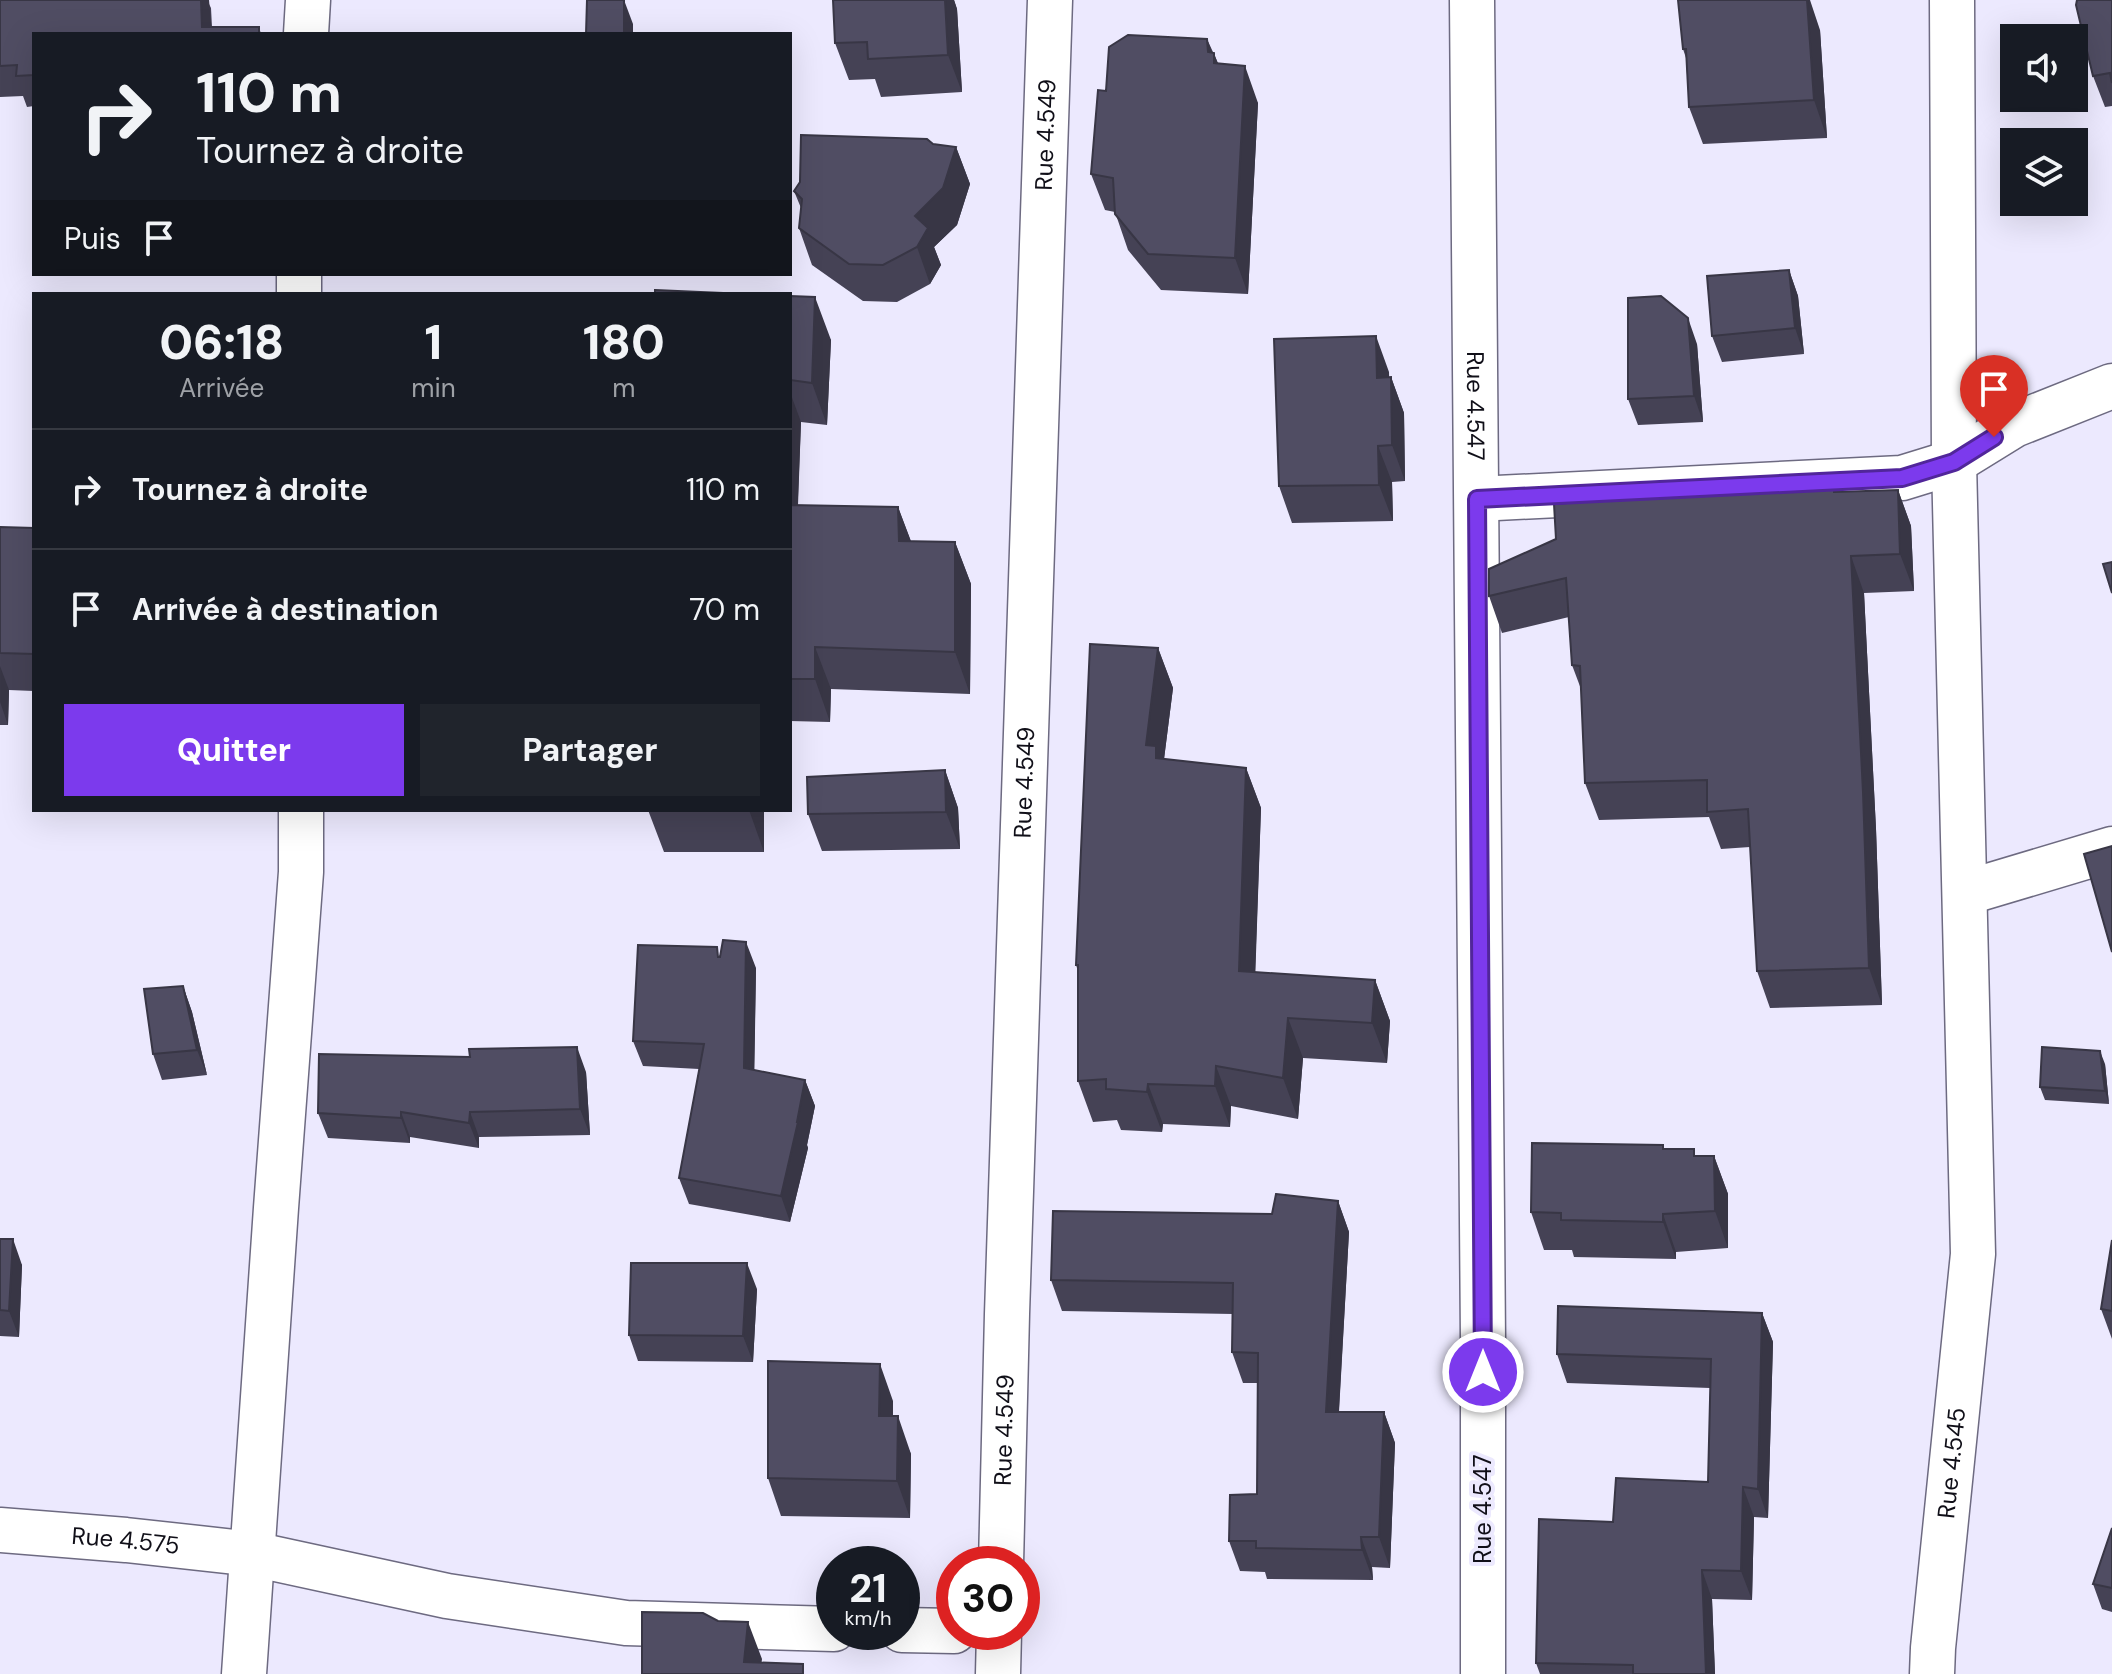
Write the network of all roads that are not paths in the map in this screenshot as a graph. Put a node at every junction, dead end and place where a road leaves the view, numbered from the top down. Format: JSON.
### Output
{"nodes":[{"id":1,"x":308,"y":0,"type":"edge"},
{"id":2,"x":1050,"y":0,"type":"edge"},
{"id":3,"x":1472,"y":0,"type":"edge"},
{"id":4,"x":1952,"y":0,"type":"edge"},
{"id":5,"x":306,"y":32,"type":"edge"},
{"id":6,"x":2112,"y":386,"type":"edge"},
{"id":7,"x":1954,"y":462,"type":"junction"},
{"id":8,"x":1477,"y":499,"type":"junction"},
{"id":9,"x":301,"y":812,"type":"edge"},
{"id":10,"x":2112,"y":849,"type":"edge"},
{"id":11,"x":1965,"y":893,"type":"junction"},
{"id":12,"x":0,"y":1530,"type":"edge"},
{"id":13,"x":1001,"y":1546,"type":"edge"},
{"id":14,"x":253,"y":1554,"type":"junction"},
{"id":15,"x":816,"y":1628,"type":"edge"},
{"id":16,"x":999,"y":1650,"type":"edge"},
{"id":17,"x":244,"y":1674,"type":"edge"},
{"id":18,"x":998,"y":1674,"type":"edge"},
{"id":19,"x":1483,"y":1674,"type":"edge"},
{"id":20,"x":1932,"y":1674,"type":"edge"}],
"edges":[{"from":1,"to":5,"type":"street"},
{"from":2,"to":13,"type":"street","name":"Rue 4.549"},
{"from":3,"to":8,"type":"street","name":"Rue 4.547"},
{"from":4,"to":7,"type":"street","name":"Rue 4.545"},
{"from":6,"to":7,"type":"street"},
{"from":7,"to":8,"type":"street"},
{"from":7,"to":11,"type":"street","name":"Rue 4.545"},
{"from":8,"to":19,"type":"street","name":"Rue 4.547"},
{"from":9,"to":14,"type":"street"},
{"from":10,"to":11,"type":"street"},
{"from":11,"to":20,"type":"street","name":"Rue 4.545"},
{"from":12,"to":14,"type":"street","name":"Rue 4.575"},
{"from":14,"to":15,"type":"street","name":"Rue 4.575"},
{"from":14,"to":17,"type":"street"},
{"from":16,"to":18,"type":"street"}]}
